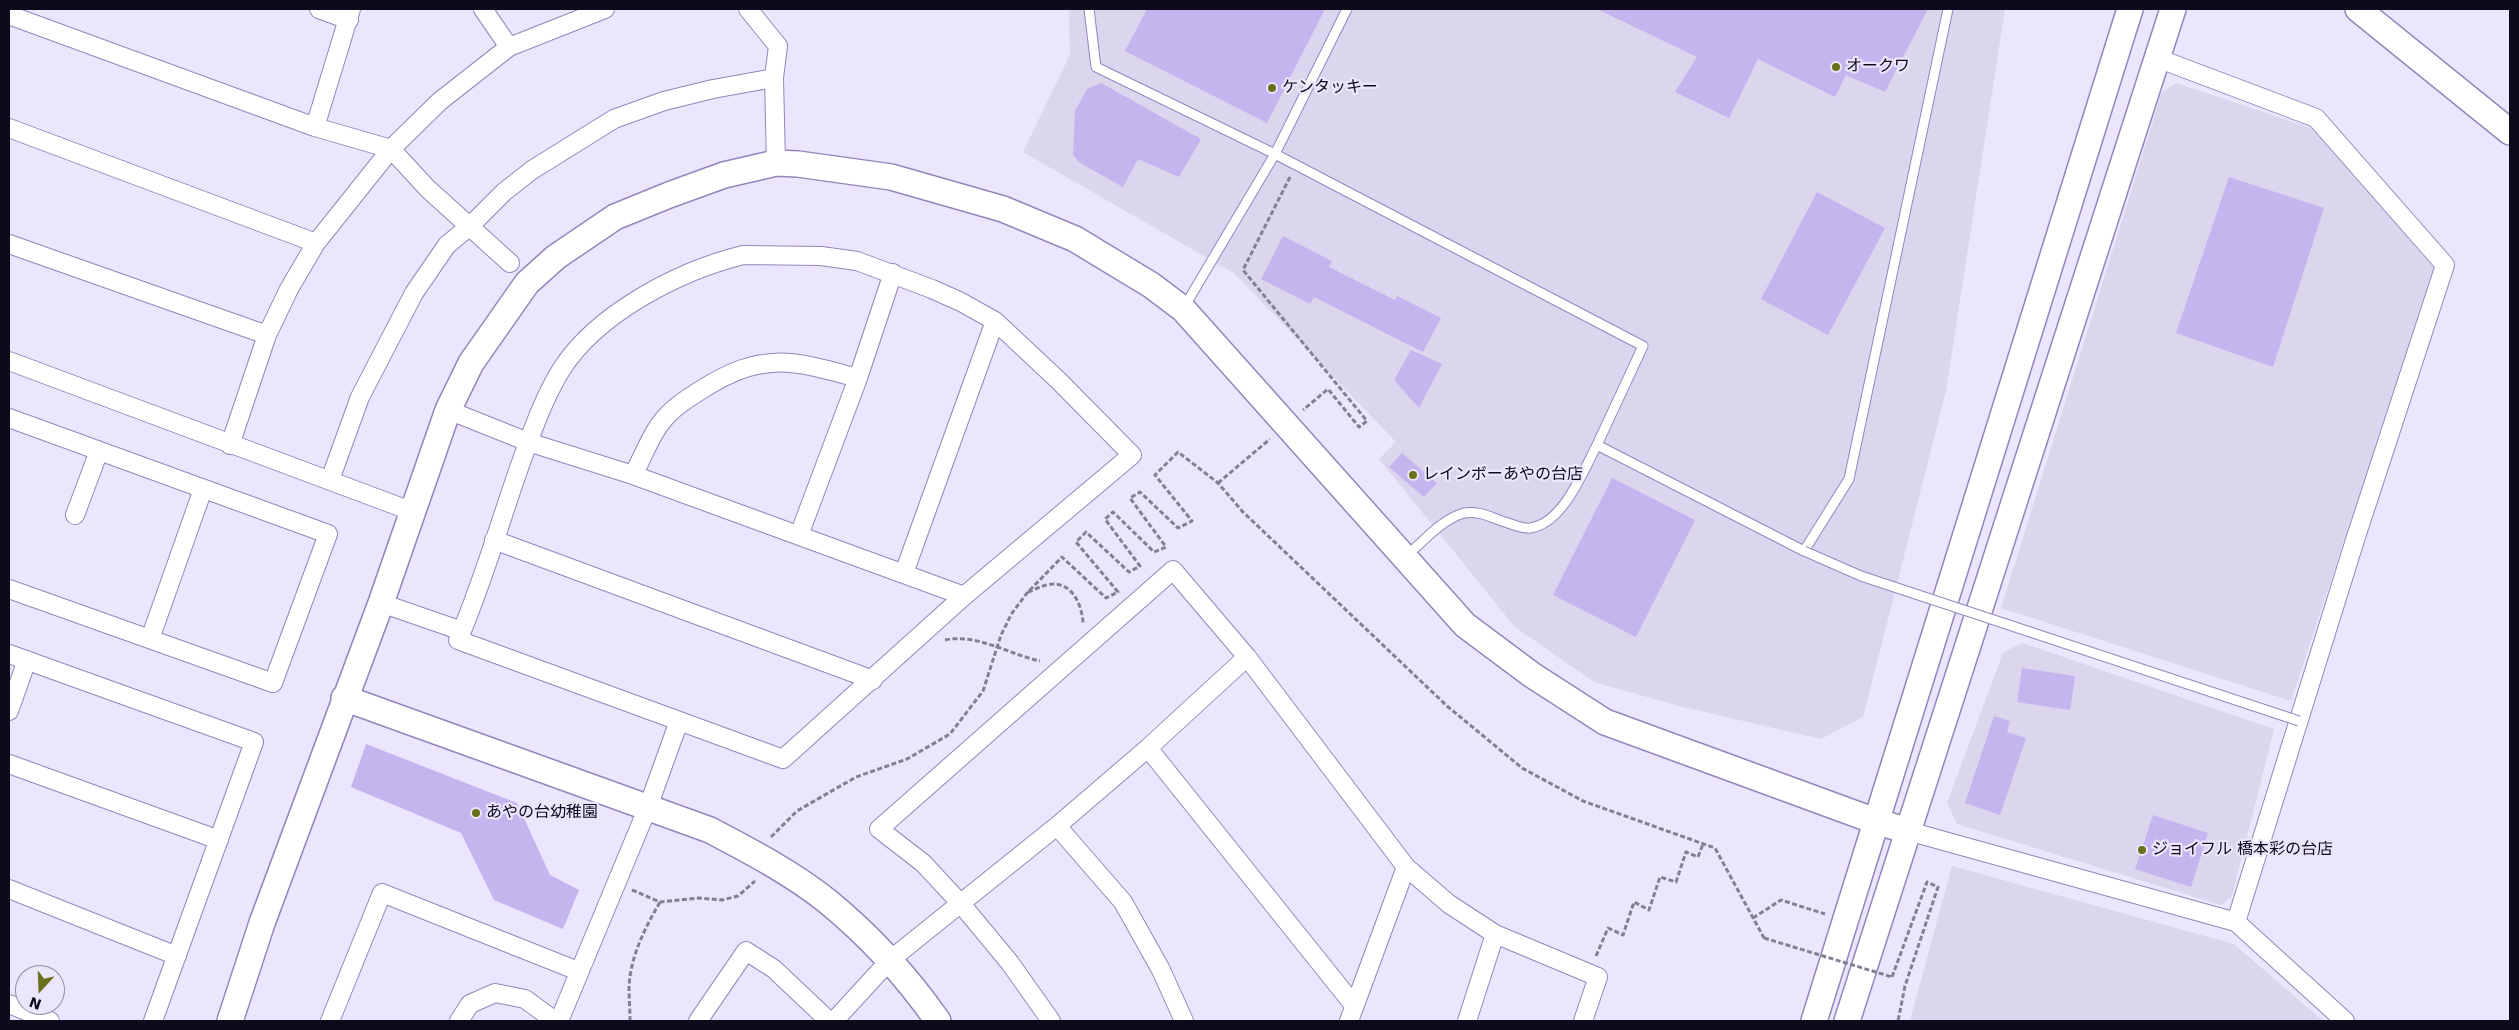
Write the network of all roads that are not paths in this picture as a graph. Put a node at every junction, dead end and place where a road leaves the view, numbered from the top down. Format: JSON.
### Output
{"nodes":[{"id":1,"x":319,"y":9,"type":"edge"},
{"id":2,"x":483,"y":9,"type":"edge"},
{"id":3,"x":604,"y":9,"type":"edge"},
{"id":4,"x":748,"y":9,"type":"edge"},
{"id":5,"x":1089,"y":9,"type":"edge"},
{"id":6,"x":1347,"y":9,"type":"edge"},
{"id":7,"x":1948,"y":9,"type":"edge"},
{"id":8,"x":2130,"y":9,"type":"edge"},
{"id":9,"x":2173,"y":9,"type":"edge"},
{"id":10,"x":2358,"y":9,"type":"edge"},
{"id":11,"x":350,"y":14,"type":"edge"},
{"id":12,"x":9,"y":15,"type":"edge"},
{"id":13,"x":509,"y":47,"type":"junction"},
{"id":14,"x":2157,"y":58,"type":"junction"},
{"id":15,"x":774,"y":78,"type":"junction"},
{"id":16,"x":315,"y":126,"type":"junction"},
{"id":17,"x":9,"y":128,"type":"edge"},
{"id":18,"x":2510,"y":132,"type":"edge"},
{"id":19,"x":391,"y":150,"type":"junction"},
{"id":20,"x":1275,"y":154,"type":"junction"},
{"id":21,"x":776,"y":163,"type":"junction"},
{"id":22,"x":470,"y":226,"type":"junction"},
{"id":23,"x":316,"y":243,"type":"junction"},
{"id":24,"x":9,"y":244,"type":"edge"},
{"id":25,"x":510,"y":263,"type":"dead end"},
{"id":26,"x":893,"y":273,"type":"junction"},
{"id":27,"x":1183,"y":309,"type":"junction"},
{"id":28,"x":995,"y":321,"type":"junction"},
{"id":29,"x":267,"y":335,"type":"junction"},
{"id":30,"x":9,"y":361,"type":"edge"},
{"id":31,"x":858,"y":378,"type":"junction"},
{"id":32,"x":448,"y":410,"type":"junction"},
{"id":33,"x":9,"y":418,"type":"edge"},
{"id":34,"x":528,"y":442,"type":"junction"},
{"id":35,"x":230,"y":445,"type":"junction"},
{"id":36,"x":1597,"y":445,"type":"junction"},
{"id":37,"x":99,"y":451,"type":"junction"},
{"id":38,"x":633,"y":475,"type":"junction"},
{"id":39,"x":330,"y":480,"type":"junction"},
{"id":40,"x":204,"y":489,"type":"junction"},
{"id":41,"x":411,"y":511,"type":"junction"},
{"id":42,"x":75,"y":515,"type":"dead end"},
{"id":43,"x":799,"y":535,"type":"junction"},
{"id":44,"x":494,"y":540,"type":"junction"},
{"id":45,"x":1804,"y":551,"type":"junction"},
{"id":46,"x":1406,"y":556,"type":"junction"},
{"id":47,"x":904,"y":573,"type":"junction"},
{"id":48,"x":9,"y":589,"type":"edge"},
{"id":49,"x":964,"y":596,"type":"junction"},
{"id":50,"x":381,"y":602,"type":"junction"},
{"id":51,"x":462,"y":631,"type":"junction"},
{"id":52,"x":150,"y":639,"type":"junction"},
{"id":53,"x":9,"y":654,"type":"edge"},
{"id":54,"x":1247,"y":657,"type":"junction"},
{"id":55,"x":27,"y":660,"type":"junction"},
{"id":56,"x":873,"y":680,"type":"junction"},
{"id":57,"x":344,"y":698,"type":"junction"},
{"id":58,"x":9,"y":711,"type":"edge"},
{"id":59,"x":679,"y":721,"type":"junction"},
{"id":60,"x":2299,"y":721,"type":"junction"},
{"id":61,"x":1148,"y":748,"type":"junction"},
{"id":62,"x":9,"y":764,"type":"edge"},
{"id":63,"x":648,"y":807,"type":"junction"},
{"id":64,"x":1875,"y":821,"type":"junction"},
{"id":65,"x":1057,"y":826,"type":"junction"},
{"id":66,"x":1908,"y":831,"type":"junction"},
{"id":67,"x":219,"y":840,"type":"junction"},
{"id":68,"x":1406,"y":867,"type":"junction"},
{"id":69,"x":9,"y":889,"type":"edge"},
{"id":70,"x":962,"y":905,"type":"junction"},
{"id":71,"x":2236,"y":922,"type":"junction"},
{"id":72,"x":1495,"y":934,"type":"junction"},
{"id":73,"x":177,"y":956,"type":"junction"},
{"id":74,"x":890,"y":960,"type":"junction"},
{"id":75,"x":578,"y":971,"type":"junction"},
{"id":76,"x":9,"y":1004,"type":"edge"},
{"id":77,"x":1351,"y":1013,"type":"edge"},
{"id":78,"x":50,"y":1021,"type":"edge"},
{"id":79,"x":153,"y":1021,"type":"edge"},
{"id":80,"x":230,"y":1021,"type":"edge"},
{"id":81,"x":330,"y":1021,"type":"edge"},
{"id":82,"x":459,"y":1021,"type":"edge"},
{"id":83,"x":555,"y":1021,"type":"edge"},
{"id":84,"x":559,"y":1021,"type":"edge"},
{"id":85,"x":698,"y":1021,"type":"edge"},
{"id":86,"x":829,"y":1021,"type":"edge"},
{"id":87,"x":834,"y":1021,"type":"edge"},
{"id":88,"x":938,"y":1021,"type":"edge"},
{"id":89,"x":1051,"y":1021,"type":"edge"},
{"id":90,"x":1184,"y":1021,"type":"edge"},
{"id":91,"x":1467,"y":1021,"type":"edge"},
{"id":92,"x":1583,"y":1021,"type":"edge"},
{"id":93,"x":1814,"y":1021,"type":"edge"},
{"id":94,"x":1847,"y":1021,"type":"edge"},
{"id":95,"x":2345,"y":1021,"type":"edge"}],
"edges":[{"from":1,"to":11,"type":"street"},
{"from":2,"to":13,"type":"street"},
{"from":3,"to":13,"type":"street"},
{"from":4,"to":15,"type":"street"},
{"from":5,"to":20,"type":"lane"},
{"from":6,"to":20,"type":"lane"},
{"from":7,"to":45,"type":"lane"},
{"from":8,"to":64,"type":"street"},
{"from":9,"to":14,"type":"street"},
{"from":10,"to":18,"type":"street"},
{"from":11,"to":16,"type":"street"},
{"from":12,"to":16,"type":"street"},
{"from":13,"to":19,"type":"street"},
{"from":14,"to":60,"type":"street"},
{"from":14,"to":66,"type":"street"},
{"from":15,"to":21,"type":"street"},
{"from":15,"to":22,"type":"street"},
{"from":16,"to":19,"type":"street"},
{"from":17,"to":23,"type":"street"},
{"from":19,"to":22,"type":"street"},
{"from":19,"to":23,"type":"street"},
{"from":20,"to":27,"type":"lane"},
{"from":20,"to":36,"type":"lane"},
{"from":21,"to":27,"type":"street"},
{"from":21,"to":32,"type":"street"},
{"from":22,"to":25,"type":"street"},
{"from":22,"to":39,"type":"street"},
{"from":23,"to":29,"type":"street"},
{"from":24,"to":29,"type":"street"},
{"from":26,"to":28,"type":"street"},
{"from":26,"to":31,"type":"street"},
{"from":26,"to":34,"type":"street"},
{"from":27,"to":46,"type":"street"},
{"from":28,"to":47,"type":"street"},
{"from":28,"to":49,"type":"street"},
{"from":29,"to":35,"type":"street"},
{"from":30,"to":35,"type":"street"},
{"from":31,"to":38,"type":"street"},
{"from":31,"to":43,"type":"street"},
{"from":32,"to":34,"type":"street"},
{"from":32,"to":41,"type":"street"},
{"from":33,"to":37,"type":"street"},
{"from":34,"to":38,"type":"street"},
{"from":34,"to":44,"type":"street"},
{"from":35,"to":39,"type":"street"},
{"from":36,"to":45,"type":"lane"},
{"from":36,"to":46,"type":"lane"},
{"from":37,"to":40,"type":"street"},
{"from":37,"to":42,"type":"street"},
{"from":38,"to":43,"type":"street"},
{"from":39,"to":41,"type":"street"},
{"from":40,"to":52,"type":"street"},
{"from":40,"to":52,"type":"street"},
{"from":41,"to":50,"type":"street"},
{"from":43,"to":47,"type":"street"},
{"from":44,"to":51,"type":"street"},
{"from":44,"to":56,"type":"street"},
{"from":45,"to":60,"type":"lane","bridge":true},
{"from":46,"to":64,"type":"street"},
{"from":47,"to":49,"type":"street"},
{"from":48,"to":52,"type":"street"},
{"from":49,"to":56,"type":"street"},
{"from":50,"to":51,"type":"street"},
{"from":50,"to":57,"type":"street"},
{"from":51,"to":59,"type":"street"},
{"from":53,"to":55,"type":"street"},
{"from":54,"to":61,"type":"street"},
{"from":54,"to":68,"type":"street"},
{"from":54,"to":70,"type":"street"},
{"from":55,"to":58,"type":"street"},
{"from":55,"to":67,"type":"street"},
{"from":56,"to":59,"type":"street"},
{"from":57,"to":63,"type":"street"},
{"from":57,"to":80,"type":"street"},
{"from":59,"to":63,"type":"street"},
{"from":60,"to":71,"type":"street"},
{"from":61,"to":65,"type":"street"},
{"from":61,"to":77,"type":"street"},
{"from":62,"to":67,"type":"street"},
{"from":63,"to":74,"type":"street"},
{"from":63,"to":75,"type":"street"},
{"from":64,"to":66,"type":"street"},
{"from":64,"to":93,"type":"street"},
{"from":65,"to":70,"type":"street"},
{"from":65,"to":90,"type":"street"},
{"from":66,"to":71,"type":"street"},
{"from":66,"to":94,"type":"street"},
{"from":67,"to":73,"type":"street"},
{"from":68,"to":72,"type":"street"},
{"from":68,"to":77,"type":"street"},
{"from":69,"to":73,"type":"street"},
{"from":70,"to":74,"type":"street"},
{"from":70,"to":89,"type":"street"},
{"from":71,"to":95,"type":"street"},
{"from":72,"to":91,"type":"street"},
{"from":72,"to":92,"type":"street"},
{"from":73,"to":79,"type":"street"},
{"from":74,"to":87,"type":"street"},
{"from":74,"to":88,"type":"street"},
{"from":75,"to":81,"type":"street"},
{"from":75,"to":84,"type":"street"},
{"from":76,"to":78,"type":"street"},
{"from":82,"to":83,"type":"street"},
{"from":85,"to":86,"type":"street"}]}
